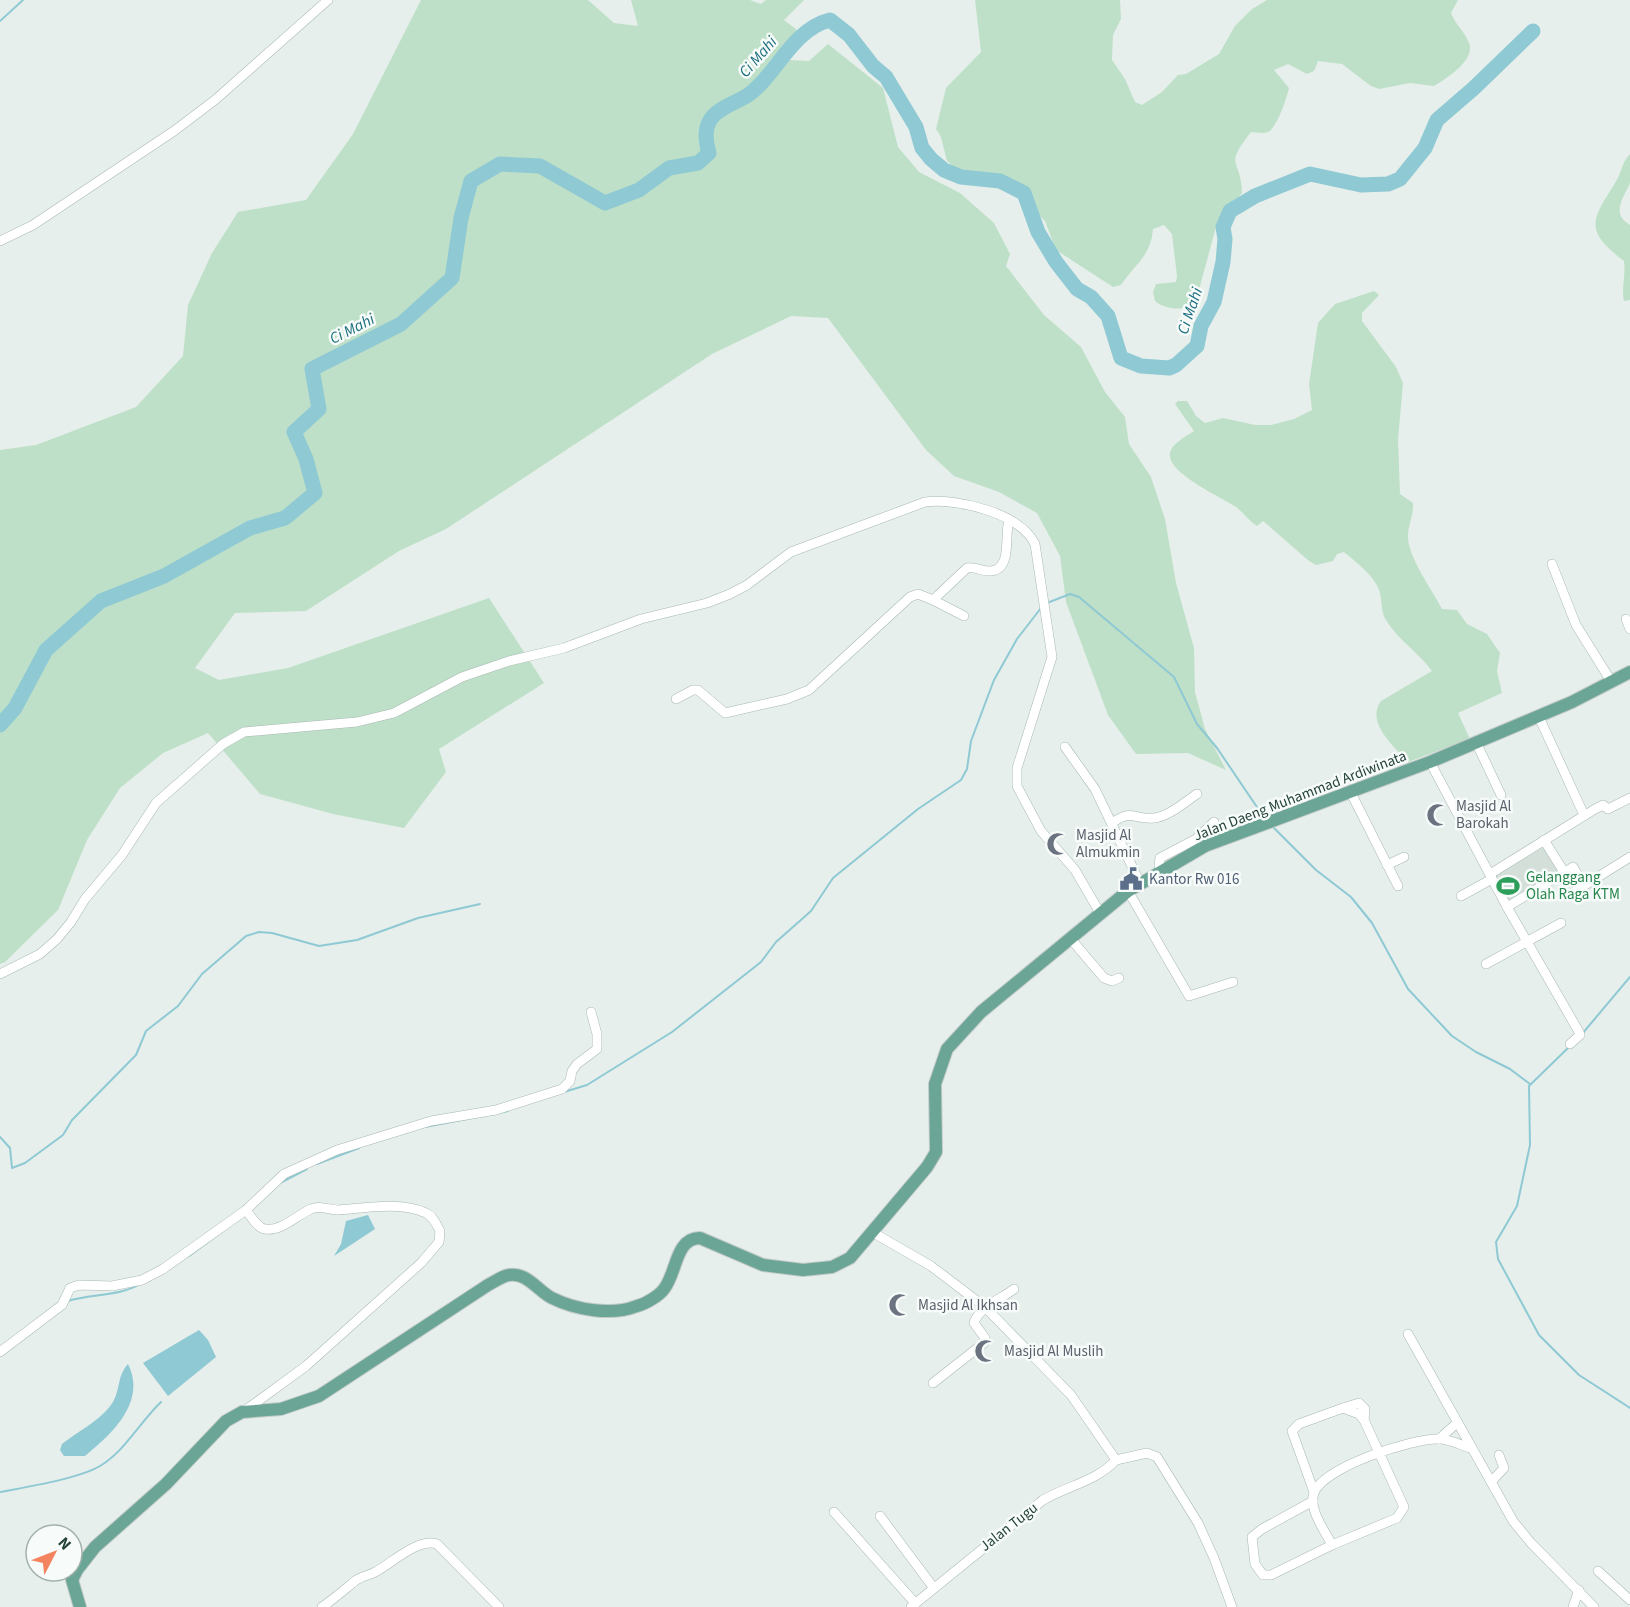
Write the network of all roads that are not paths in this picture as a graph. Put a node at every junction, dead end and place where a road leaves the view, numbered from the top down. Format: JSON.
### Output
{"nodes":[{"id":1,"x":328,"y":0,"type":"edge"},
{"id":2,"x":0,"y":241,"type":"edge"},
{"id":3,"x":1009,"y":520,"type":"junction"},
{"id":4,"x":1552,"y":564,"type":"dead end"},
{"id":5,"x":933,"y":600,"type":"junction"},
{"id":6,"x":964,"y":616,"type":"dead end"},
{"id":7,"x":1626,"y":619,"type":"dead end"},
{"id":8,"x":1630,"y":629,"type":"edge"},
{"id":9,"x":1630,"y":672,"type":"edge"},
{"id":10,"x":1611,"y":681,"type":"junction"},
{"id":11,"x":676,"y":699,"type":"dead end"},
{"id":12,"x":1538,"y":715,"type":"junction"},
{"id":13,"x":1476,"y":742,"type":"junction"},
{"id":14,"x":1065,"y":747,"type":"dead end"},
{"id":15,"x":1430,"y":762,"type":"junction"},
{"id":16,"x":1351,"y":793,"type":"junction"},
{"id":17,"x":1197,"y":794,"type":"dead end"},
{"id":18,"x":1501,"y":795,"type":"dead end"},
{"id":19,"x":1630,"y":798,"type":"edge"},
{"id":20,"x":1584,"y":815,"type":"junction"},
{"id":21,"x":1214,"y":822,"type":"dead end"},
{"id":22,"x":1113,"y":823,"type":"junction"},
{"id":23,"x":1544,"y":840,"type":"junction"},
{"id":24,"x":1630,"y":856,"type":"edge"},
{"id":25,"x":1404,"y":857,"type":"dead end"},
{"id":26,"x":1387,"y":865,"type":"junction"},
{"id":27,"x":1162,"y":870,"type":"junction"},
{"id":28,"x":1564,"y":872,"type":"junction"},
{"id":29,"x":1491,"y":876,"type":"junction"},
{"id":30,"x":1140,"y":883,"type":"junction"},
{"id":31,"x":1583,"y":884,"type":"junction"},
{"id":32,"x":1398,"y":886,"type":"dead end"},
{"id":33,"x":1128,"y":891,"type":"junction"},
{"id":34,"x":1574,"y":892,"type":"dead end"},
{"id":35,"x":1461,"y":896,"type":"dead end"},
{"id":36,"x":1507,"y":907,"type":"junction"},
{"id":37,"x":1100,"y":913,"type":"junction"},
{"id":38,"x":1561,"y":923,"type":"dead end"},
{"id":39,"x":1070,"y":938,"type":"junction"},
{"id":40,"x":1528,"y":942,"type":"junction"},
{"id":41,"x":1486,"y":963,"type":"dead end"},
{"id":42,"x":0,"y":974,"type":"edge"},
{"id":43,"x":1119,"y":978,"type":"dead end"},
{"id":44,"x":1233,"y":982,"type":"dead end"},
{"id":45,"x":591,"y":1012,"type":"dead end"},
{"id":46,"x":1570,"y":1044,"type":"dead end"},
{"id":47,"x":246,"y":1210,"type":"junction"},
{"id":48,"x":872,"y":1232,"type":"junction"},
{"id":49,"x":1014,"y":1289,"type":"dead end"},
{"id":50,"x":985,"y":1308,"type":"junction"},
{"id":51,"x":1408,"y":1334,"type":"dead end"},
{"id":52,"x":0,"y":1352,"type":"edge"},
{"id":53,"x":933,"y":1383,"type":"dead end"},
{"id":54,"x":242,"y":1412,"type":"junction"},
{"id":55,"x":1457,"y":1423,"type":"junction"},
{"id":56,"x":1439,"y":1439,"type":"junction"},
{"id":57,"x":1470,"y":1448,"type":"junction"},
{"id":58,"x":1377,"y":1452,"type":"junction"},
{"id":59,"x":1499,"y":1455,"type":"dead end"},
{"id":60,"x":1116,"y":1460,"type":"junction"},
{"id":61,"x":1491,"y":1482,"type":"junction"},
{"id":62,"x":1314,"y":1496,"type":"junction"},
{"id":63,"x":834,"y":1512,"type":"dead end"},
{"id":64,"x":880,"y":1516,"type":"dead end"},
{"id":65,"x":1332,"y":1545,"type":"junction"},
{"id":66,"x":1598,"y":1571,"type":"dead end"},
{"id":67,"x":933,"y":1587,"type":"junction"},
{"id":68,"x":1579,"y":1590,"type":"junction"},
{"id":69,"x":1630,"y":1600,"type":"edge"},
{"id":70,"x":913,"y":1605,"type":"edge"},
{"id":71,"x":80,"y":1607,"type":"edge"},
{"id":72,"x":322,"y":1607,"type":"edge"},
{"id":73,"x":499,"y":1607,"type":"edge"},
{"id":74,"x":1232,"y":1607,"type":"edge"},
{"id":75,"x":1573,"y":1607,"type":"edge"},
{"id":76,"x":1592,"y":1607,"type":"edge"}],
"edges":[{"from":1,"to":2,"type":"street"},
{"from":3,"to":5,"type":"street"},
{"from":3,"to":37,"type":"street"},
{"from":3,"to":42,"type":"street"},
{"from":4,"to":10,"type":"street"},
{"from":5,"to":6,"type":"street"},
{"from":5,"to":11,"type":"street"},
{"from":7,"to":8,"type":"street"},
{"from":9,"to":10,"type":"main road","name":"Jalan Daeng Muhammad Ardiwinata"},
{"from":10,"to":12,"type":"main road","name":"Jalan Daeng Muhammad Ardiwinata"},
{"from":12,"to":13,"type":"main road","name":"Jalan Daeng Muhammad Ardiwinata"},
{"from":12,"to":20,"type":"street"},
{"from":13,"to":15,"type":"main road","name":"Jalan Daeng Muhammad Ardiwinata"},
{"from":13,"to":18,"type":"street"},
{"from":14,"to":22,"type":"street"},
{"from":15,"to":16,"type":"main road","name":"Jalan Daeng Muhammad Ardiwinata"},
{"from":15,"to":29,"type":"street"},
{"from":16,"to":26,"type":"street"},
{"from":16,"to":27,"type":"main road","name":"Jalan Daeng Muhammad Ardiwinata"},
{"from":17,"to":22,"type":"street"},
{"from":19,"to":20,"type":"street"},
{"from":20,"to":23,"type":"street"},
{"from":21,"to":27,"type":"street"},
{"from":22,"to":30,"type":"street"},
{"from":23,"to":28,"type":"street"},
{"from":23,"to":29,"type":"street"},
{"from":24,"to":31,"type":"street"},
{"from":25,"to":26,"type":"street"},
{"from":26,"to":32,"type":"street"},
{"from":27,"to":30,"type":"main road","name":"Jalan Daeng Muhammad Ardiwinata"},
{"from":28,"to":31,"type":"street"},
{"from":28,"to":36,"type":"street"},
{"from":29,"to":35,"type":"street"},
{"from":29,"to":36,"type":"street"},
{"from":30,"to":33,"type":"main road","name":"Jalan Daeng Muhammad Ardiwinata"},
{"from":31,"to":34,"type":"street"},
{"from":33,"to":37,"type":"main road","name":"Jalan Daeng Muhammad Ardiwinata"},
{"from":33,"to":44,"type":"street"},
{"from":36,"to":40,"type":"street"},
{"from":37,"to":39,"type":"main road","name":"Jalan Daeng Muhammad Ardiwinata"},
{"from":38,"to":40,"type":"street"},
{"from":39,"to":43,"type":"street"},
{"from":39,"to":48,"type":"main road","name":"Jalan Daeng Muhammad Ardiwinata"},
{"from":40,"to":41,"type":"street"},
{"from":40,"to":46,"type":"street"},
{"from":45,"to":47,"type":"street"},
{"from":47,"to":52,"type":"street"},
{"from":47,"to":54,"type":"street"},
{"from":48,"to":50,"type":"street"},
{"from":48,"to":54,"type":"main road","name":"Jalan Daeng Muhammad Ardiwinata"},
{"from":49,"to":50,"type":"street"},
{"from":50,"to":53,"type":"street"},
{"from":50,"to":60,"type":"street"},
{"from":51,"to":55,"type":"street"},
{"from":54,"to":71,"type":"main road"},
{"from":55,"to":56,"type":"street"},
{"from":55,"to":57,"type":"street"},
{"from":56,"to":57,"type":"street"},
{"from":56,"to":58,"type":"street"},
{"from":57,"to":61,"type":"street"},
{"from":58,"to":62,"type":"street"},
{"from":58,"to":62,"type":"street"},
{"from":58,"to":65,"type":"street"},
{"from":59,"to":61,"type":"street"},
{"from":60,"to":67,"type":"street","name":"Jalan Tugu"},
{"from":60,"to":74,"type":"street"},
{"from":61,"to":68,"type":"street"},
{"from":62,"to":65,"type":"street"},
{"from":62,"to":65,"type":"street"},
{"from":63,"to":70,"type":"street"},
{"from":64,"to":67,"type":"street"},
{"from":66,"to":69,"type":"street"},
{"from":67,"to":70,"type":"street","name":"Jalan Tugu"},
{"from":68,"to":75,"type":"street"},
{"from":68,"to":76,"type":"street"},
{"from":72,"to":73,"type":"street"}]}
